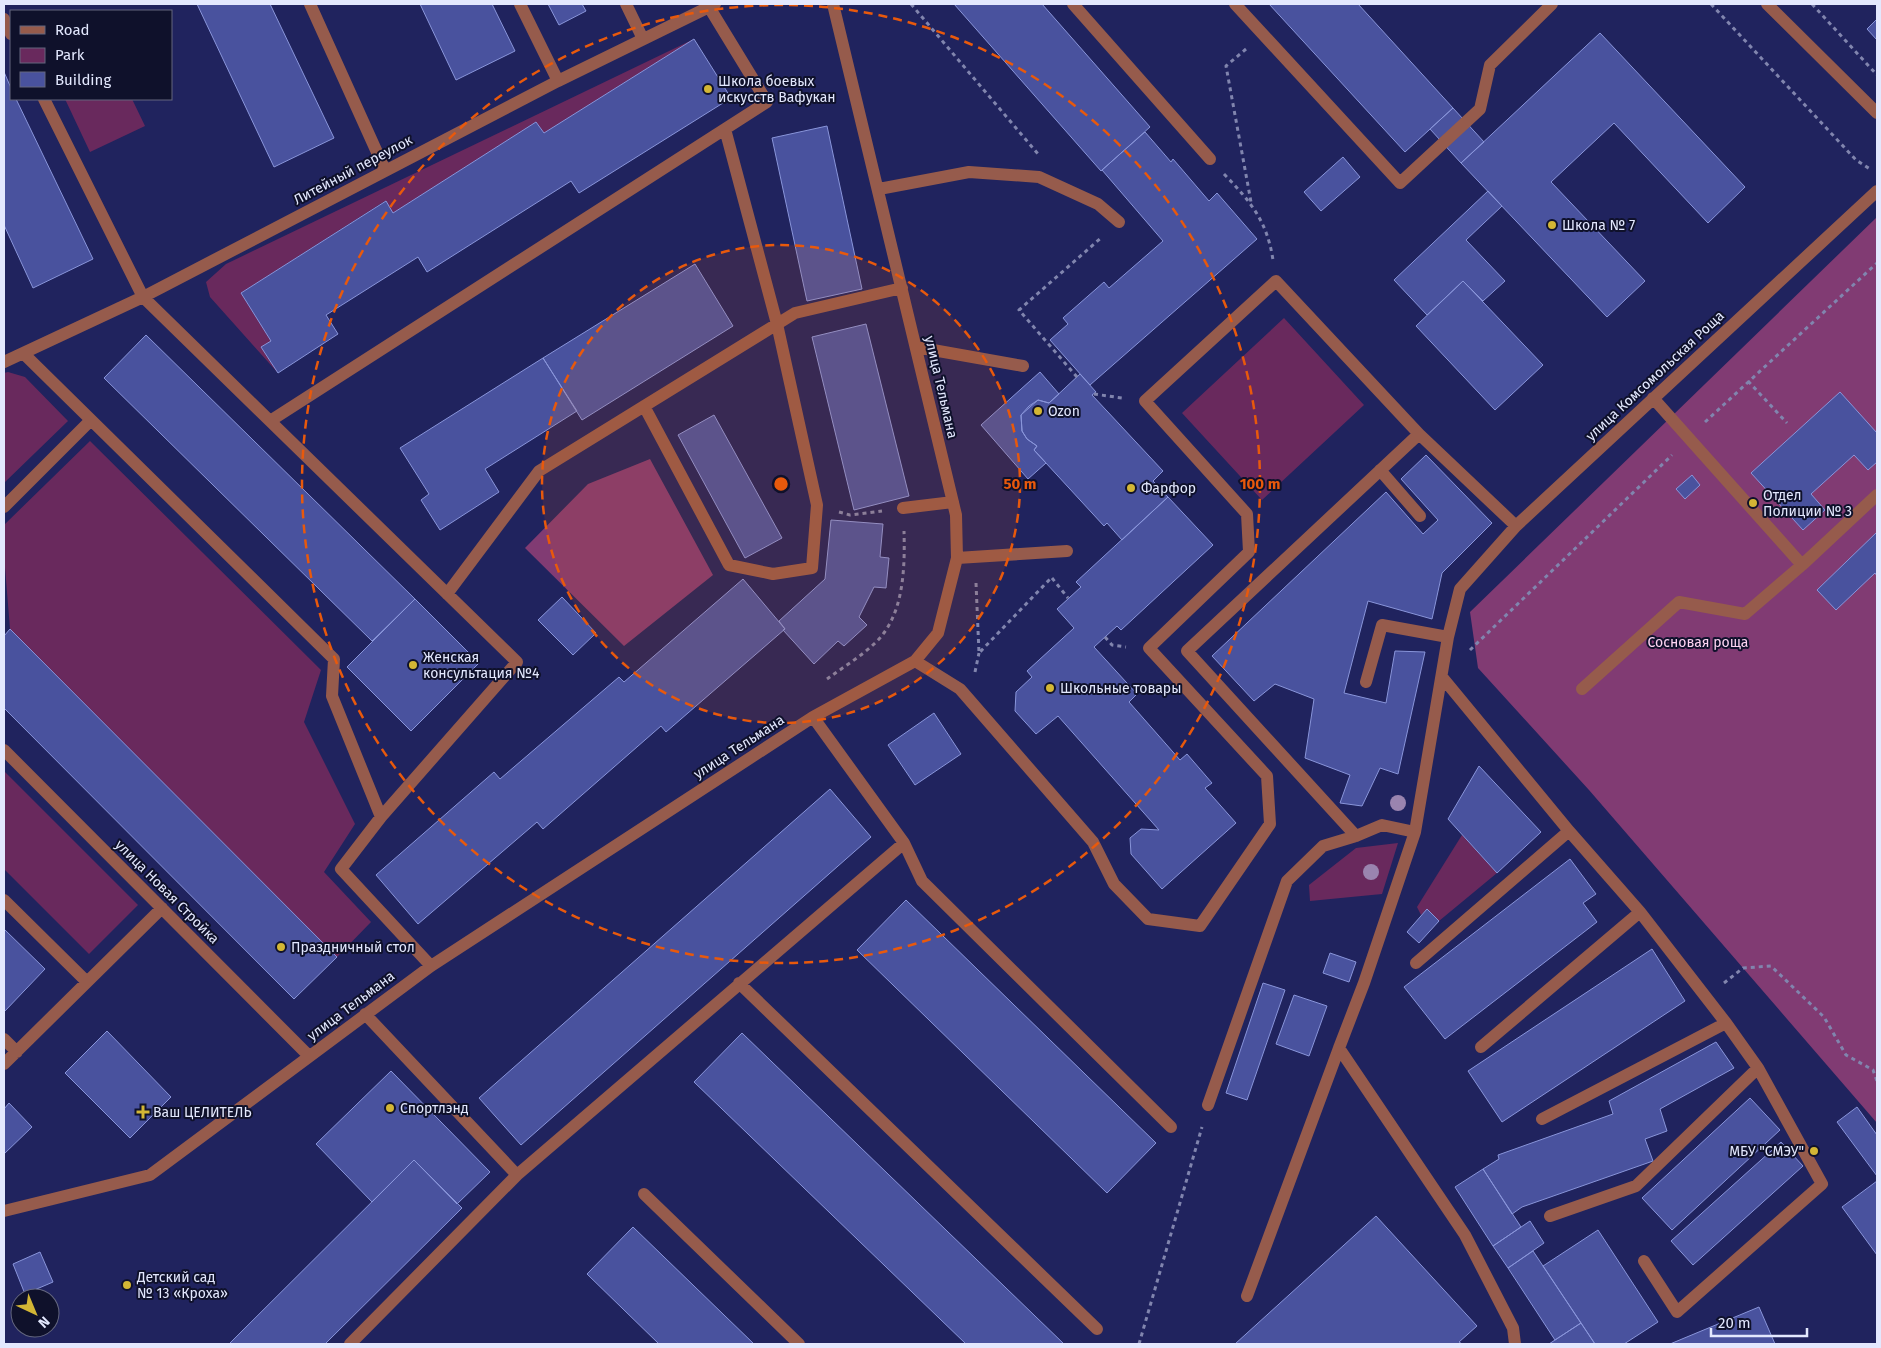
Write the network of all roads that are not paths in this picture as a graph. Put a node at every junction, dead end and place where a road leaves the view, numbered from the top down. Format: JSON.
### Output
{"nodes":[{"id":1,"x":310,"y":4,"type":"edge"},
{"id":2,"x":520,"y":4,"type":"edge"},
{"id":3,"x":626,"y":4,"type":"edge"},
{"id":4,"x":833,"y":4,"type":"edge"},
{"id":5,"x":1073,"y":4,"type":"edge"},
{"id":6,"x":1236,"y":4,"type":"edge"},
{"id":7,"x":1552,"y":4,"type":"edge"},
{"id":8,"x":1767,"y":4,"type":"edge"},
{"id":9,"x":712,"y":5,"type":"edge"},
{"id":10,"x":4,"y":19,"type":"edge"},
{"id":11,"x":10,"y":32,"type":"edge"},
{"id":12,"x":643,"y":39,"type":"junction"},
{"id":13,"x":558,"y":81,"type":"junction"},
{"id":14,"x":44,"y":100,"type":"edge"},
{"id":15,"x":1877,"y":113,"type":"edge"},
{"id":16,"x":724,"y":129,"type":"junction"},
{"id":17,"x":1210,"y":159,"type":"road end"},
{"id":18,"x":386,"y":170,"type":"junction"},
{"id":19,"x":879,"y":189,"type":"junction"},
{"id":20,"x":1877,"y":191,"type":"edge"},
{"id":21,"x":1119,"y":222,"type":"road end"},
{"id":22,"x":902,"y":288,"type":"junction"},
{"id":23,"x":143,"y":297,"type":"junction"},
{"id":24,"x":777,"y":324,"type":"junction"},
{"id":25,"x":916,"y":347,"type":"junction"},
{"id":26,"x":23,"y":354,"type":"junction"},
{"id":27,"x":4,"y":362,"type":"edge"},
{"id":28,"x":1023,"y":366,"type":"dead end"},
{"id":29,"x":1653,"y":398,"type":"junction"},
{"id":30,"x":644,"y":406,"type":"junction"},
{"id":31,"x":90,"y":420,"type":"junction"},
{"id":32,"x":270,"y":420,"type":"junction"},
{"id":33,"x":1419,"y":434,"type":"junction"},
{"id":34,"x":1380,"y":470,"type":"junction"},
{"id":35,"x":1877,"y":495,"type":"edge"},
{"id":36,"x":953,"y":502,"type":"junction"},
{"id":37,"x":4,"y":506,"type":"edge"},
{"id":38,"x":903,"y":508,"type":"road end"},
{"id":39,"x":1420,"y":516,"type":"dead end"},
{"id":40,"x":1516,"y":526,"type":"junction"},
{"id":41,"x":1067,"y":551,"type":"dead end"},
{"id":42,"x":957,"y":558,"type":"junction"},
{"id":43,"x":1802,"y":565,"type":"junction"},
{"id":44,"x":447,"y":594,"type":"junction"},
{"id":45,"x":1448,"y":637,"type":"junction"},
{"id":46,"x":915,"y":661,"type":"junction"},
{"id":47,"x":1442,"y":677,"type":"junction"},
{"id":48,"x":1366,"y":682,"type":"dead end"},
{"id":49,"x":1582,"y":689,"type":"dead end"},
{"id":50,"x":813,"y":717,"type":"junction"},
{"id":51,"x":4,"y":750,"type":"edge"},
{"id":52,"x":381,"y":817,"type":"junction"},
{"id":53,"x":1569,"y":831,"type":"junction"},
{"id":54,"x":1415,"y":832,"type":"junction"},
{"id":55,"x":1356,"y":836,"type":"junction"},
{"id":56,"x":904,"y":843,"type":"junction"},
{"id":57,"x":4,"y":900,"type":"edge"},
{"id":58,"x":162,"y":908,"type":"junction"},
{"id":59,"x":1640,"y":912,"type":"junction"},
{"id":60,"x":1416,"y":963,"type":"dead end"},
{"id":61,"x":431,"y":966,"type":"junction"},
{"id":62,"x":87,"y":982,"type":"junction"},
{"id":63,"x":739,"y":983,"type":"junction"},
{"id":64,"x":365,"y":1014,"type":"junction"},
{"id":65,"x":1726,"y":1023,"type":"junction"},
{"id":66,"x":4,"y":1039,"type":"edge"},
{"id":67,"x":1482,"y":1047,"type":"dead end"},
{"id":68,"x":1338,"y":1048,"type":"junction"},
{"id":69,"x":17,"y":1052,"type":"junction"},
{"id":70,"x":309,"y":1056,"type":"junction"},
{"id":71,"x":4,"y":1064,"type":"edge"},
{"id":72,"x":1758,"y":1068,"type":"junction"},
{"id":73,"x":1208,"y":1104,"type":"road end"},
{"id":74,"x":1542,"y":1119,"type":"dead end"},
{"id":75,"x":1171,"y":1127,"type":"dead end"},
{"id":76,"x":517,"y":1175,"type":"junction"},
{"id":77,"x":644,"y":1194,"type":"dead end"},
{"id":78,"x":4,"y":1212,"type":"edge"},
{"id":79,"x":1550,"y":1216,"type":"dead end"},
{"id":80,"x":1644,"y":1262,"type":"dead end"},
{"id":81,"x":1247,"y":1296,"type":"dead end"},
{"id":82,"x":1097,"y":1329,"type":"dead end"},
{"id":83,"x":350,"y":1344,"type":"edge"},
{"id":84,"x":799,"y":1344,"type":"edge"},
{"id":85,"x":1515,"y":1344,"type":"edge"}],
"edges":[{"from":1,"to":18,"type":"street"},
{"from":2,"to":13,"type":"street"},
{"from":3,"to":12,"type":"street"},
{"from":4,"to":19,"type":"street","name":"улица Тельмана"},
{"from":5,"to":17,"type":"street"},
{"from":6,"to":7,"type":"street"},
{"from":8,"to":15,"type":"street"},
{"from":9,"to":12,"type":"street","name":"Литейный переулок"},
{"from":9,"to":16,"type":"street"},
{"from":10,"to":11,"type":"street"},
{"from":12,"to":13,"type":"street","name":"Литейный переулок"},
{"from":13,"to":18,"type":"street","name":"Литейный переулок"},
{"from":14,"to":23,"type":"street"},
{"from":16,"to":24,"type":"street"},
{"from":16,"to":32,"type":"street"},
{"from":18,"to":23,"type":"street","name":"Литейный переулок"},
{"from":19,"to":21,"type":"street"},
{"from":19,"to":22,"type":"street","name":"улица Тельмана"},
{"from":20,"to":29,"type":"street","name":"улица Комсомольская Роща"},
{"from":22,"to":24,"type":"street"},
{"from":22,"to":25,"type":"street","name":"улица Тельмана"},
{"from":23,"to":26,"type":"street","name":"Литейный переулок"},
{"from":23,"to":32,"type":"street"},
{"from":24,"to":30,"type":"street"},
{"from":24,"to":30,"type":"street"},
{"from":25,"to":28,"type":"street"},
{"from":25,"to":36,"type":"street","name":"улица Тельмана"},
{"from":26,"to":27,"type":"street","name":"Литейный переулок"},
{"from":26,"to":31,"type":"street"},
{"from":29,"to":40,"type":"street","name":"улица Комсомольская Роща"},
{"from":29,"to":43,"type":"street"},
{"from":30,"to":44,"type":"street"},
{"from":31,"to":37,"type":"street"},
{"from":31,"to":52,"type":"street"},
{"from":32,"to":44,"type":"street"},
{"from":33,"to":34,"type":"street"},
{"from":33,"to":40,"type":"street"},
{"from":33,"to":46,"type":"street"},
{"from":34,"to":39,"type":"street"},
{"from":34,"to":55,"type":"street"},
{"from":35,"to":43,"type":"street"},
{"from":36,"to":38,"type":"street"},
{"from":36,"to":42,"type":"street","name":"улица Тельмана"},
{"from":40,"to":45,"type":"street","name":"улица Комсомольская Роща"},
{"from":41,"to":42,"type":"street"},
{"from":42,"to":46,"type":"street","name":"улица Тельмана"},
{"from":43,"to":49,"type":"street"},
{"from":44,"to":52,"type":"street"},
{"from":45,"to":47,"type":"street"},
{"from":45,"to":48,"type":"street"},
{"from":46,"to":50,"type":"street","name":"улица Тельмана"},
{"from":47,"to":53,"type":"street"},
{"from":47,"to":54,"type":"street"},
{"from":50,"to":56,"type":"street"},
{"from":50,"to":61,"type":"street","name":"улица Тельмана"},
{"from":51,"to":58,"type":"street","name":"улица Новая Стройка"},
{"from":52,"to":61,"type":"street"},
{"from":53,"to":59,"type":"street"},
{"from":53,"to":60,"type":"street"},
{"from":54,"to":55,"type":"street"},
{"from":54,"to":68,"type":"street"},
{"from":55,"to":73,"type":"street"},
{"from":56,"to":63,"type":"street"},
{"from":56,"to":75,"type":"street"},
{"from":57,"to":62,"type":"street"},
{"from":58,"to":62,"type":"street"},
{"from":58,"to":70,"type":"street","name":"улица Новая Стройка"},
{"from":59,"to":65,"type":"street"},
{"from":59,"to":67,"type":"street"},
{"from":61,"to":64,"type":"street","name":"улица Тельмана"},
{"from":62,"to":69,"type":"street"},
{"from":63,"to":76,"type":"street"},
{"from":63,"to":82,"type":"street"},
{"from":64,"to":70,"type":"street","name":"улица Тельмана"},
{"from":64,"to":76,"type":"street"},
{"from":65,"to":72,"type":"street"},
{"from":65,"to":74,"type":"street"},
{"from":66,"to":69,"type":"street"},
{"from":68,"to":81,"type":"street"},
{"from":68,"to":85,"type":"street"},
{"from":69,"to":71,"type":"street"},
{"from":70,"to":78,"type":"street","name":"улица Тельмана"},
{"from":72,"to":79,"type":"street"},
{"from":72,"to":80,"type":"street"},
{"from":76,"to":83,"type":"street"},
{"from":77,"to":84,"type":"street"}]}
